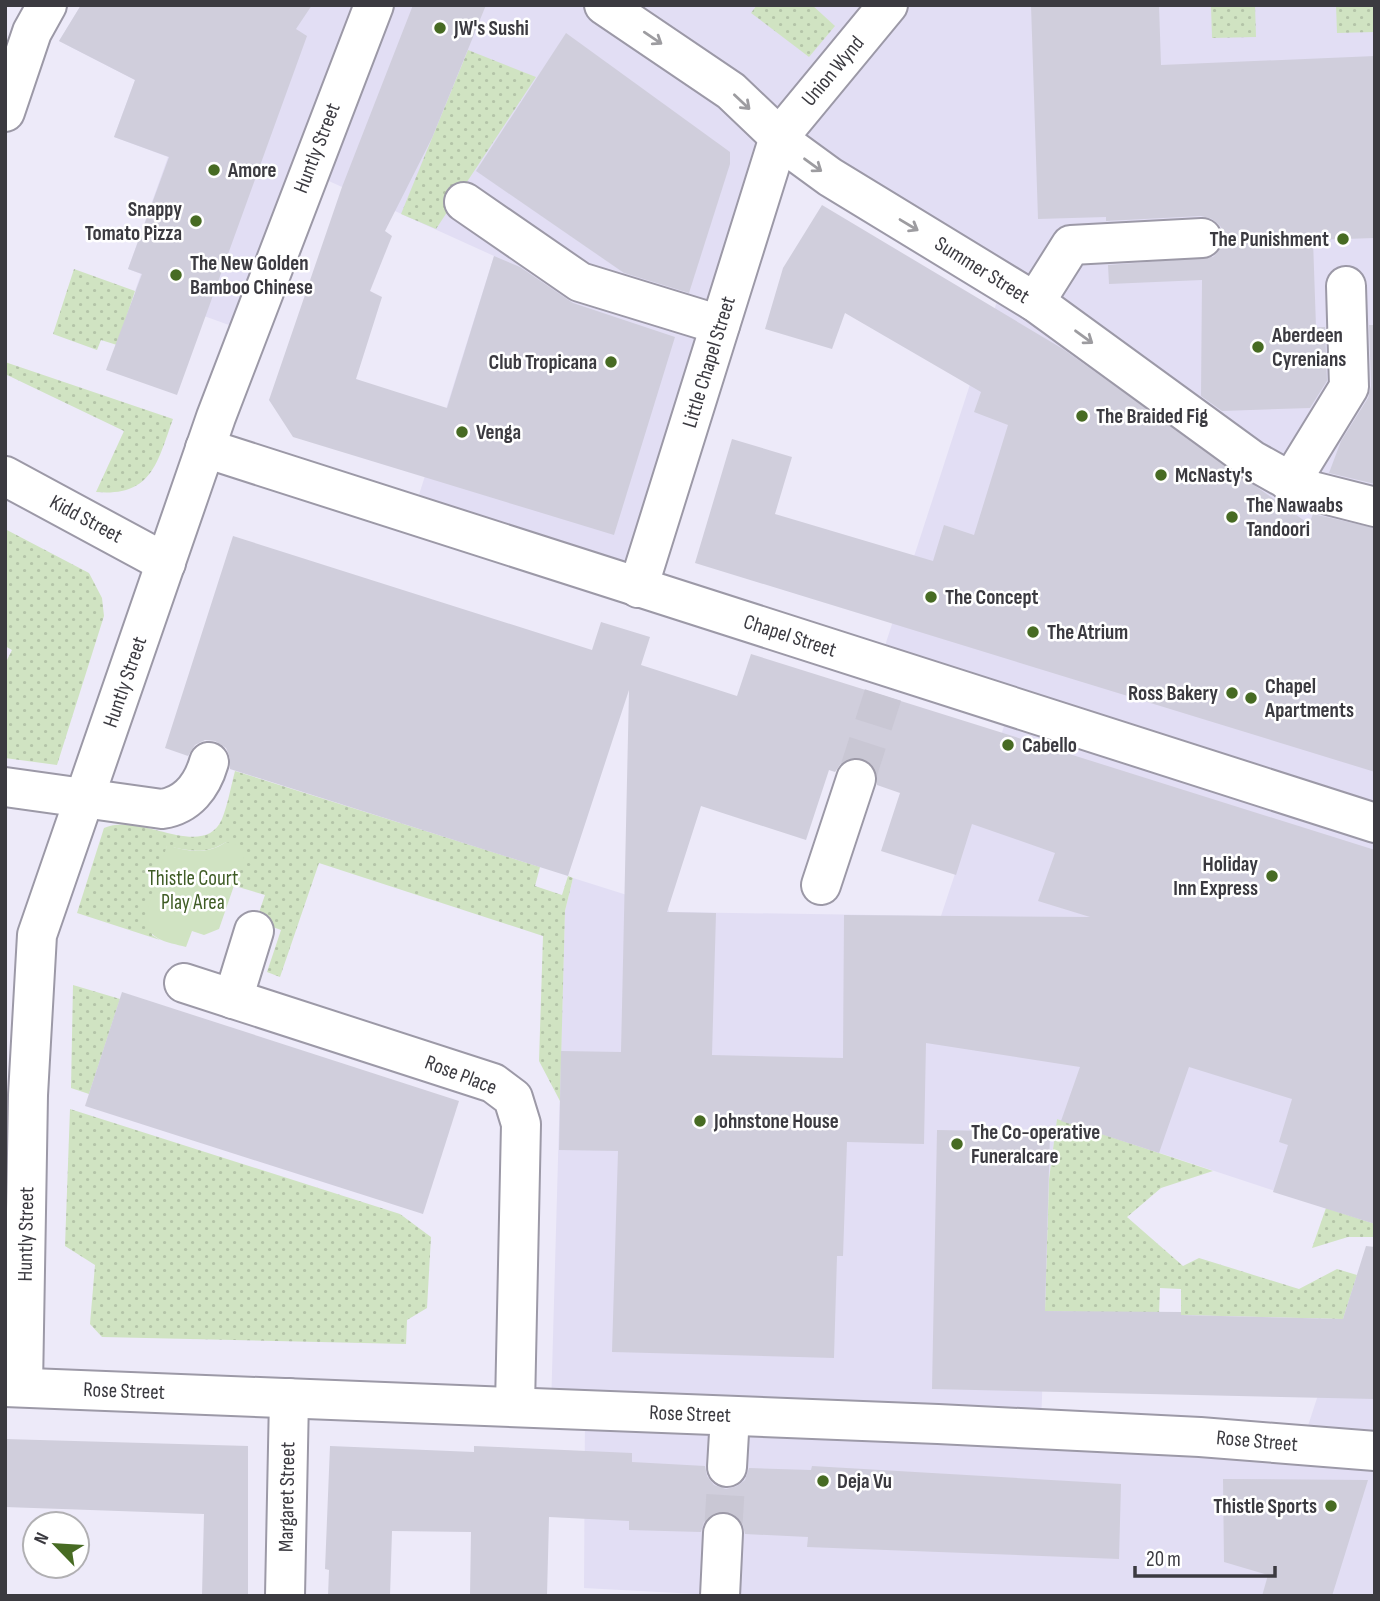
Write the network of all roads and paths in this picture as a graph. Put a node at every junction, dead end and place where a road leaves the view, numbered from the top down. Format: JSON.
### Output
{"nodes":[{"id":1,"x":47,"y":5,"type":"edge"},
{"id":2,"x":374,"y":5,"type":"edge"},
{"id":3,"x":604,"y":5,"type":"edge"},
{"id":4,"x":888,"y":5,"type":"edge"},
{"id":5,"x":5,"y":112,"type":"edge"},
{"id":6,"x":779,"y":137,"type":"junction"},
{"id":7,"x":464,"y":202,"type":"dead end"},
{"id":8,"x":1202,"y":238,"type":"dead end"},
{"id":9,"x":1346,"y":286,"type":"dead end"},
{"id":10,"x":1035,"y":302,"type":"junction"},
{"id":11,"x":720,"y":325,"type":"junction"},
{"id":12,"x":205,"y":448,"type":"junction"},
{"id":13,"x":5,"y":477,"type":"edge"},
{"id":14,"x":1290,"y":482,"type":"junction"},
{"id":15,"x":1375,"y":507,"type":"edge"},
{"id":16,"x":166,"y":563,"type":"junction"},
{"id":17,"x":638,"y":588,"type":"junction"},
{"id":18,"x":209,"y":762,"type":"dead end"},
{"id":19,"x":856,"y":779,"type":"tunnel mouth"},
{"id":20,"x":5,"y":788,"type":"edge"},
{"id":21,"x":84,"y":798,"type":"junction"},
{"id":22,"x":1375,"y":823,"type":"edge"},
{"id":23,"x":821,"y":886,"type":"dead end"},
{"id":24,"x":254,"y":931,"type":"dead end"},
{"id":25,"x":184,"y":983,"type":"dead end"},
{"id":26,"x":233,"y":999,"type":"junction"},
{"id":27,"x":14,"y":1387,"type":"edge"},
{"id":28,"x":289,"y":1398,"type":"junction"},
{"id":29,"x":515,"y":1406,"type":"junction"},
{"id":30,"x":730,"y":1416,"type":"junction"},
{"id":31,"x":1375,"y":1451,"type":"edge"},
{"id":32,"x":727,"y":1467,"type":"tunnel mouth"},
{"id":33,"x":723,"y":1533,"type":"tunnel mouth"},
{"id":34,"x":285,"y":1596,"type":"edge"},
{"id":35,"x":720,"y":1596,"type":"edge"}],
"edges":[{"from":1,"to":5,"type":"street"},
{"from":2,"to":12,"type":"street","name":"Huntly Street"},
{"from":3,"to":6,"type":"street","name":"Summer Street","one_way":true},
{"from":4,"to":6,"type":"street","name":"Union Wynd"},
{"from":6,"to":10,"type":"street","name":"Summer Street","one_way":true},
{"from":6,"to":11,"type":"street","name":"Little Chapel Street"},
{"from":7,"to":11,"type":"street"},
{"from":8,"to":10,"type":"street"},
{"from":9,"to":14,"type":"street"},
{"from":10,"to":14,"type":"street","name":"Summer Street","one_way":true},
{"from":11,"to":17,"type":"street","name":"Little Chapel Street"},
{"from":12,"to":16,"type":"street","name":"Huntly Street"},
{"from":12,"to":17,"type":"street","name":"Chapel Street"},
{"from":13,"to":16,"type":"street","name":"Kidd Street"},
{"from":14,"to":15,"type":"street","name":"Summer Street"},
{"from":16,"to":21,"type":"street","name":"Huntly Street"},
{"from":17,"to":22,"type":"street","name":"Chapel Street"},
{"from":18,"to":21,"type":"street"},
{"from":19,"to":23,"type":"street"},
{"from":20,"to":21,"type":"street"},
{"from":21,"to":27,"type":"street","name":"Huntly Street"},
{"from":24,"to":26,"type":"street"},
{"from":25,"to":26,"type":"street","name":"Rose Place"},
{"from":26,"to":29,"type":"street","name":"Rose Place"},
{"from":27,"to":28,"type":"street","name":"Rose Street"},
{"from":28,"to":29,"type":"street","name":"Rose Street"},
{"from":28,"to":34,"type":"street","name":"Margaret Street"},
{"from":29,"to":30,"type":"street","name":"Rose Street"},
{"from":30,"to":31,"type":"street","name":"Rose Street"},
{"from":30,"to":32,"type":"street"},
{"from":33,"to":35,"type":"street"}]}
